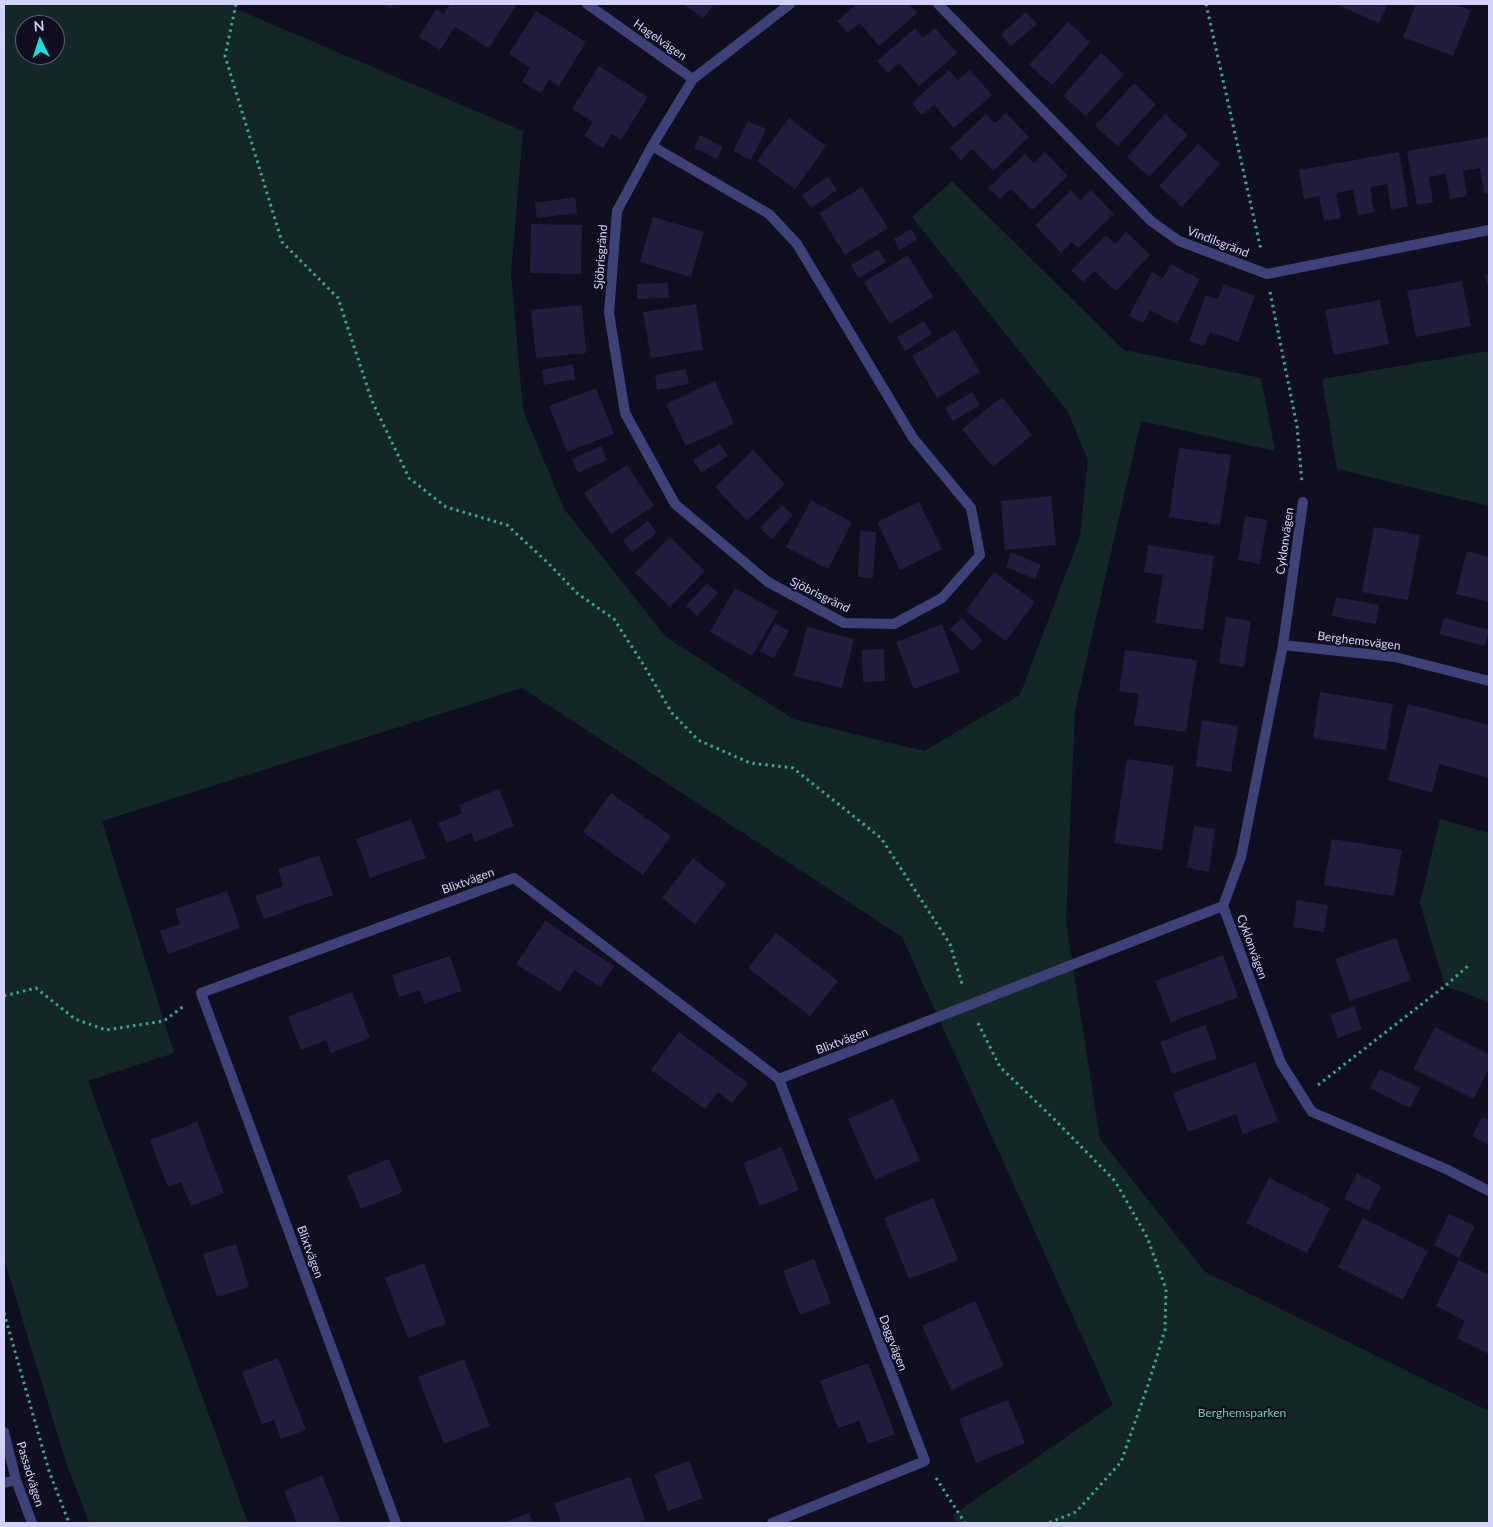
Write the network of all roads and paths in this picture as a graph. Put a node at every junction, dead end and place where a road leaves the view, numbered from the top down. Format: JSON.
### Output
{"nodes":[{"id":1,"x":236,"y":4,"type":"edge"},
{"id":2,"x":587,"y":4,"type":"edge"},
{"id":3,"x":790,"y":4,"type":"edge"},
{"id":4,"x":938,"y":4,"type":"edge"},
{"id":5,"x":1206,"y":4,"type":"edge"},
{"id":6,"x":693,"y":79,"type":"junction"},
{"id":7,"x":652,"y":146,"type":"junction"},
{"id":8,"x":1489,"y":230,"type":"edge"},
{"id":9,"x":1266,"y":274,"type":"junction"},
{"id":10,"x":1303,"y":502,"type":"joint"},
{"id":11,"x":1283,"y":645,"type":"junction"},
{"id":12,"x":1489,"y":681,"type":"edge"},
{"id":13,"x":1224,"y":906,"type":"junction"},
{"id":14,"x":1468,"y":966,"type":"dead end"},
{"id":15,"x":4,"y":996,"type":"edge"},
{"id":16,"x":969,"y":1006,"type":"junction"},
{"id":17,"x":164,"y":1021,"type":"dead end"},
{"id":18,"x":779,"y":1079,"type":"junction"},
{"id":19,"x":1302,"y":1097,"type":"junction"},
{"id":20,"x":1489,"y":1191,"type":"edge"},
{"id":21,"x":4,"y":1313,"type":"edge"},
{"id":22,"x":4,"y":1432,"type":"edge"},
{"id":23,"x":925,"y":1461,"type":"junction"},
{"id":24,"x":16,"y":1480,"type":"junction"},
{"id":25,"x":4,"y":1483,"type":"edge"},
{"id":26,"x":32,"y":1523,"type":"edge"},
{"id":27,"x":69,"y":1523,"type":"edge"},
{"id":28,"x":396,"y":1523,"type":"edge"},
{"id":29,"x":772,"y":1523,"type":"edge"},
{"id":30,"x":966,"y":1523,"type":"edge"},
{"id":31,"x":1048,"y":1523,"type":"edge"}],
"edges":[{"from":1,"to":16,"type":"path"},
{"from":2,"to":6,"type":"street","name":"Hagelvägen"},
{"from":3,"to":6,"type":"street"},
{"from":4,"to":9,"type":"street","name":"Vindilsgränd"},
{"from":5,"to":9,"type":"path"},
{"from":6,"to":7,"type":"street","name":"Sjöbrisgränd"},
{"from":7,"to":7,"type":"street","name":"Sjöbrisgränd"},
{"from":8,"to":9,"type":"street"},
{"from":9,"to":10,"type":"path"},
{"from":10,"to":11,"type":"street","name":"Cyklonvägen"},
{"from":11,"to":12,"type":"street","name":"Berghemsvägen"},
{"from":11,"to":13,"type":"street","name":"Cyklonvägen"},
{"from":13,"to":16,"type":"street","name":"Blixtvägen"},
{"from":13,"to":19,"type":"street","name":"Cyklonvägen"},
{"from":14,"to":19,"type":"path"},
{"from":15,"to":17,"type":"path"},
{"from":16,"to":18,"type":"street","name":"Blixtvägen"},
{"from":16,"to":31,"type":"path"},
{"from":18,"to":23,"type":"street","name":"Daggvägen"},
{"from":18,"to":28,"type":"street","name":"Blixtvägen"},
{"from":19,"to":20,"type":"street","name":"Cyklonvägen"},
{"from":21,"to":27,"type":"path"},
{"from":22,"to":24,"type":"street","name":"Passadvägen"},
{"from":23,"to":29,"type":"street"},
{"from":23,"to":30,"type":"path"},
{"from":24,"to":25,"type":"street"},
{"from":24,"to":26,"type":"street","name":"Passadvägen"}]}
